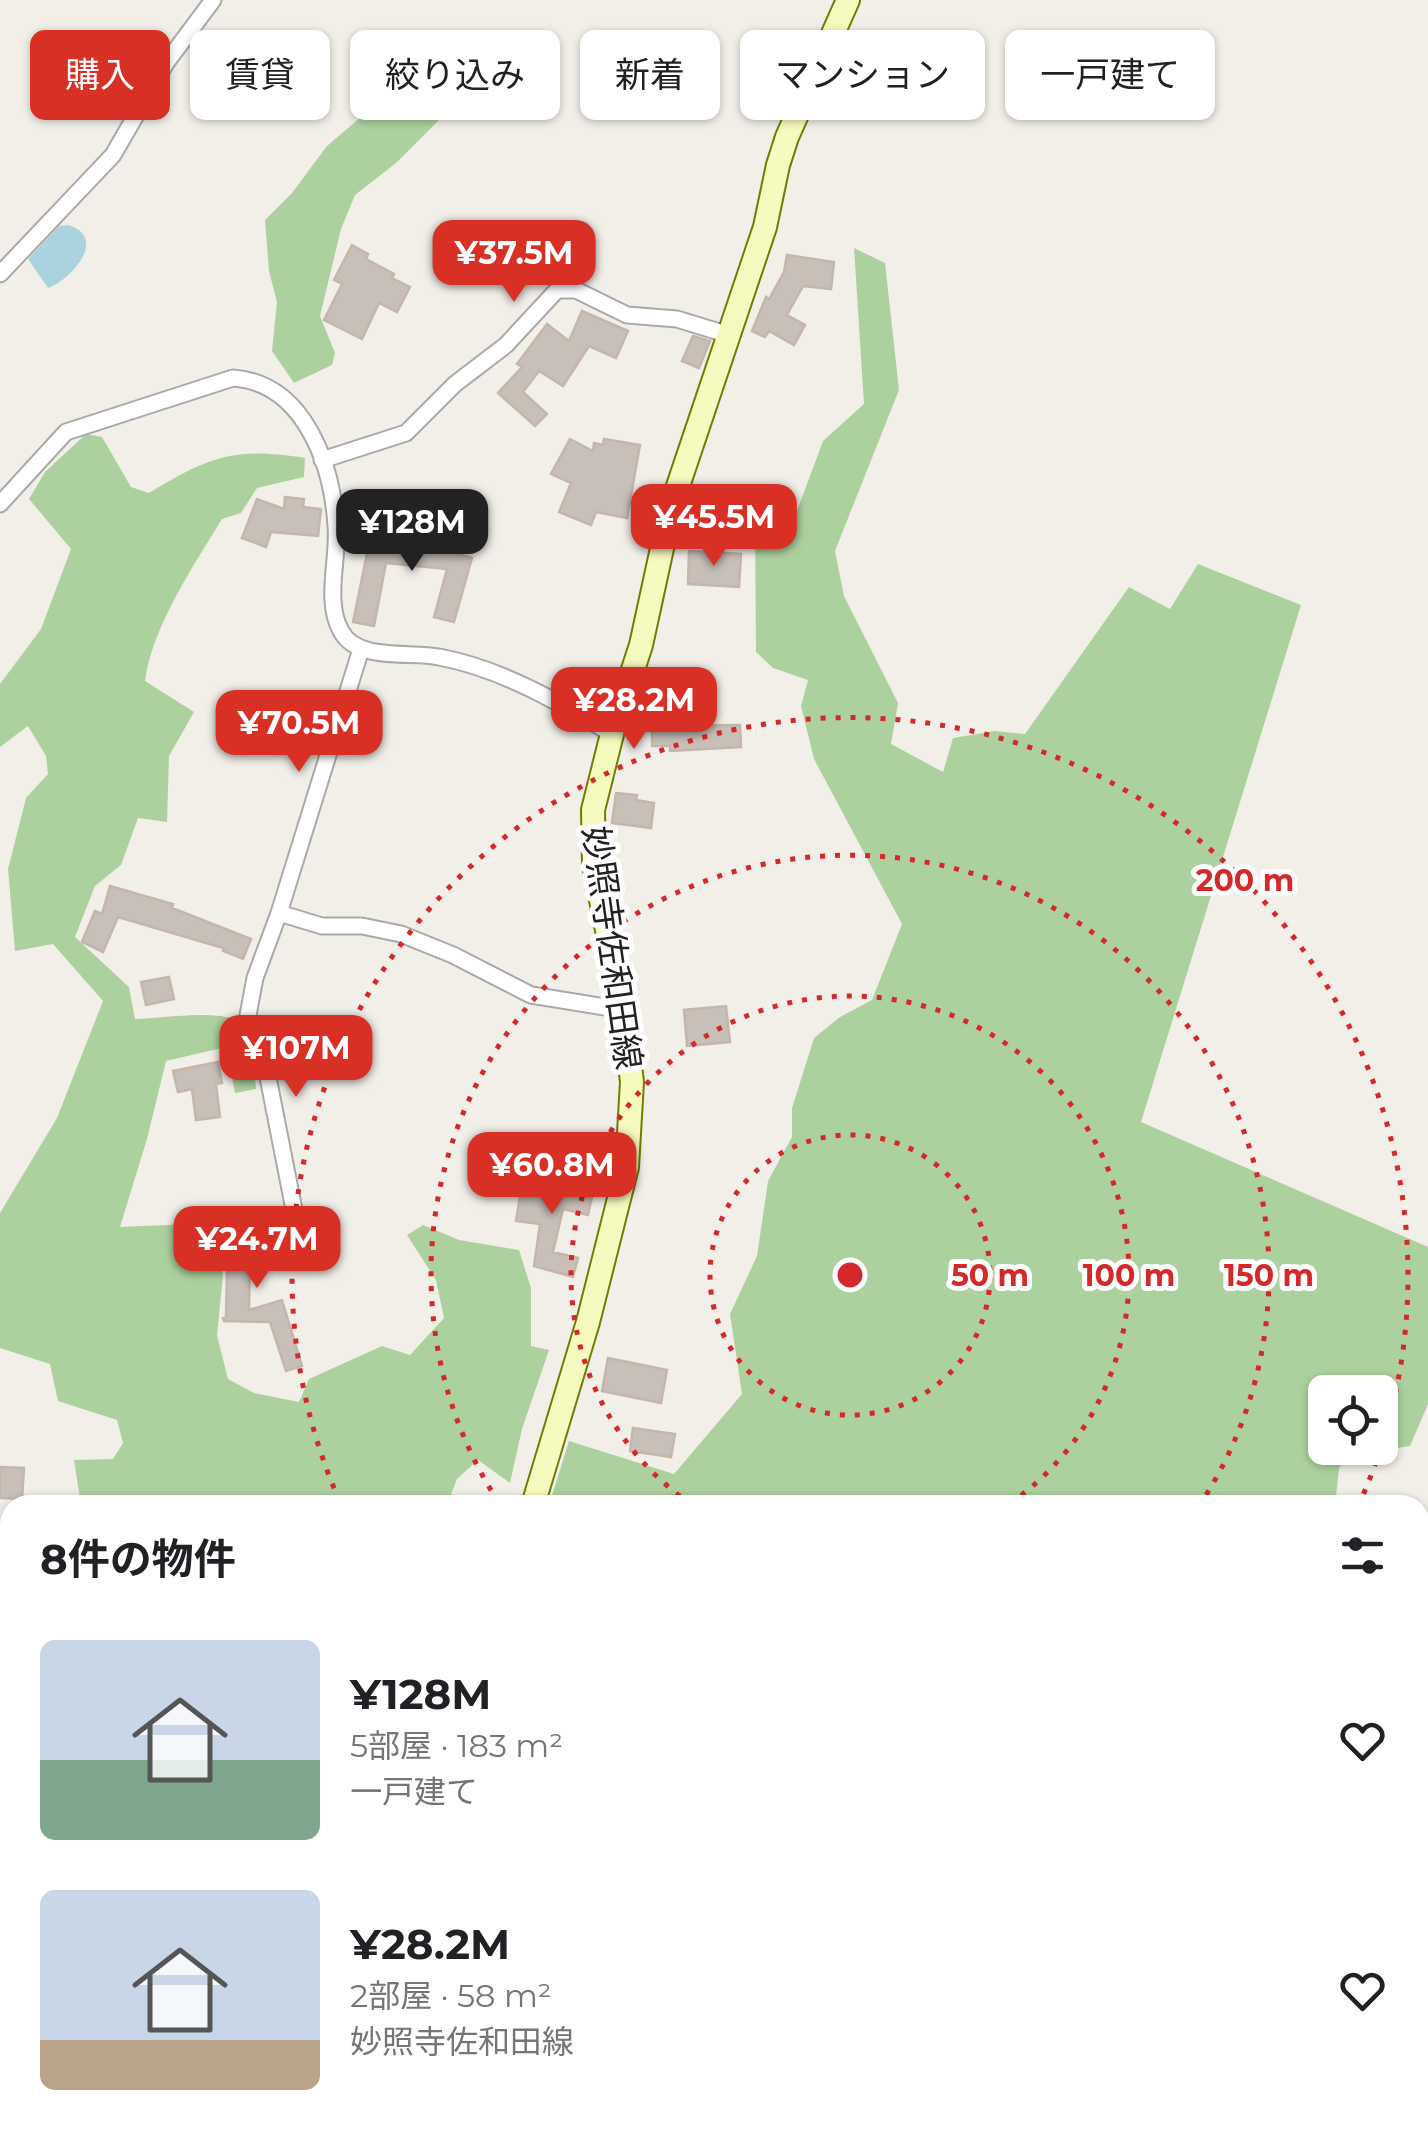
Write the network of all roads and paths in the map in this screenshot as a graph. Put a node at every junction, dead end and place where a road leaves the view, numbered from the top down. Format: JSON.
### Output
{"nodes":[{"id":1,"x":213,"y":0,"type":"edge"},
{"id":2,"x":848,"y":0,"type":"edge"},
{"id":3,"x":0,"y":274,"type":"edge"},
{"id":4,"x":728,"y":335,"type":"junction"},
{"id":5,"x":322,"y":460,"type":"junction"},
{"id":6,"x":0,"y":504,"type":"edge"},
{"id":7,"x":361,"y":650,"type":"junction"},
{"id":8,"x":612,"y":734,"type":"junction"},
{"id":9,"x":279,"y":913,"type":"junction"},
{"id":10,"x":623,"y":1010,"type":"junction"},
{"id":11,"x":276,"y":1261,"type":"dead end"},
{"id":12,"x":536,"y":1495,"type":"edge"}],
"edges":[{"from":1,"to":3,"type":"street"},
{"from":2,"to":4,"type":"main road","name":"妙照寺佐和田線"},
{"from":4,"to":5,"type":"street"},
{"from":4,"to":8,"type":"main road","name":"妙照寺佐和田線"},
{"from":5,"to":6,"type":"street"},
{"from":5,"to":7,"type":"street"},
{"from":7,"to":8,"type":"street"},
{"from":7,"to":9,"type":"street"},
{"from":8,"to":10,"type":"main road","name":"妙照寺佐和田線"},
{"from":9,"to":10,"type":"street"},
{"from":9,"to":11,"type":"street"},
{"from":10,"to":12,"type":"main road","name":"妙照寺佐和田線"}]}
